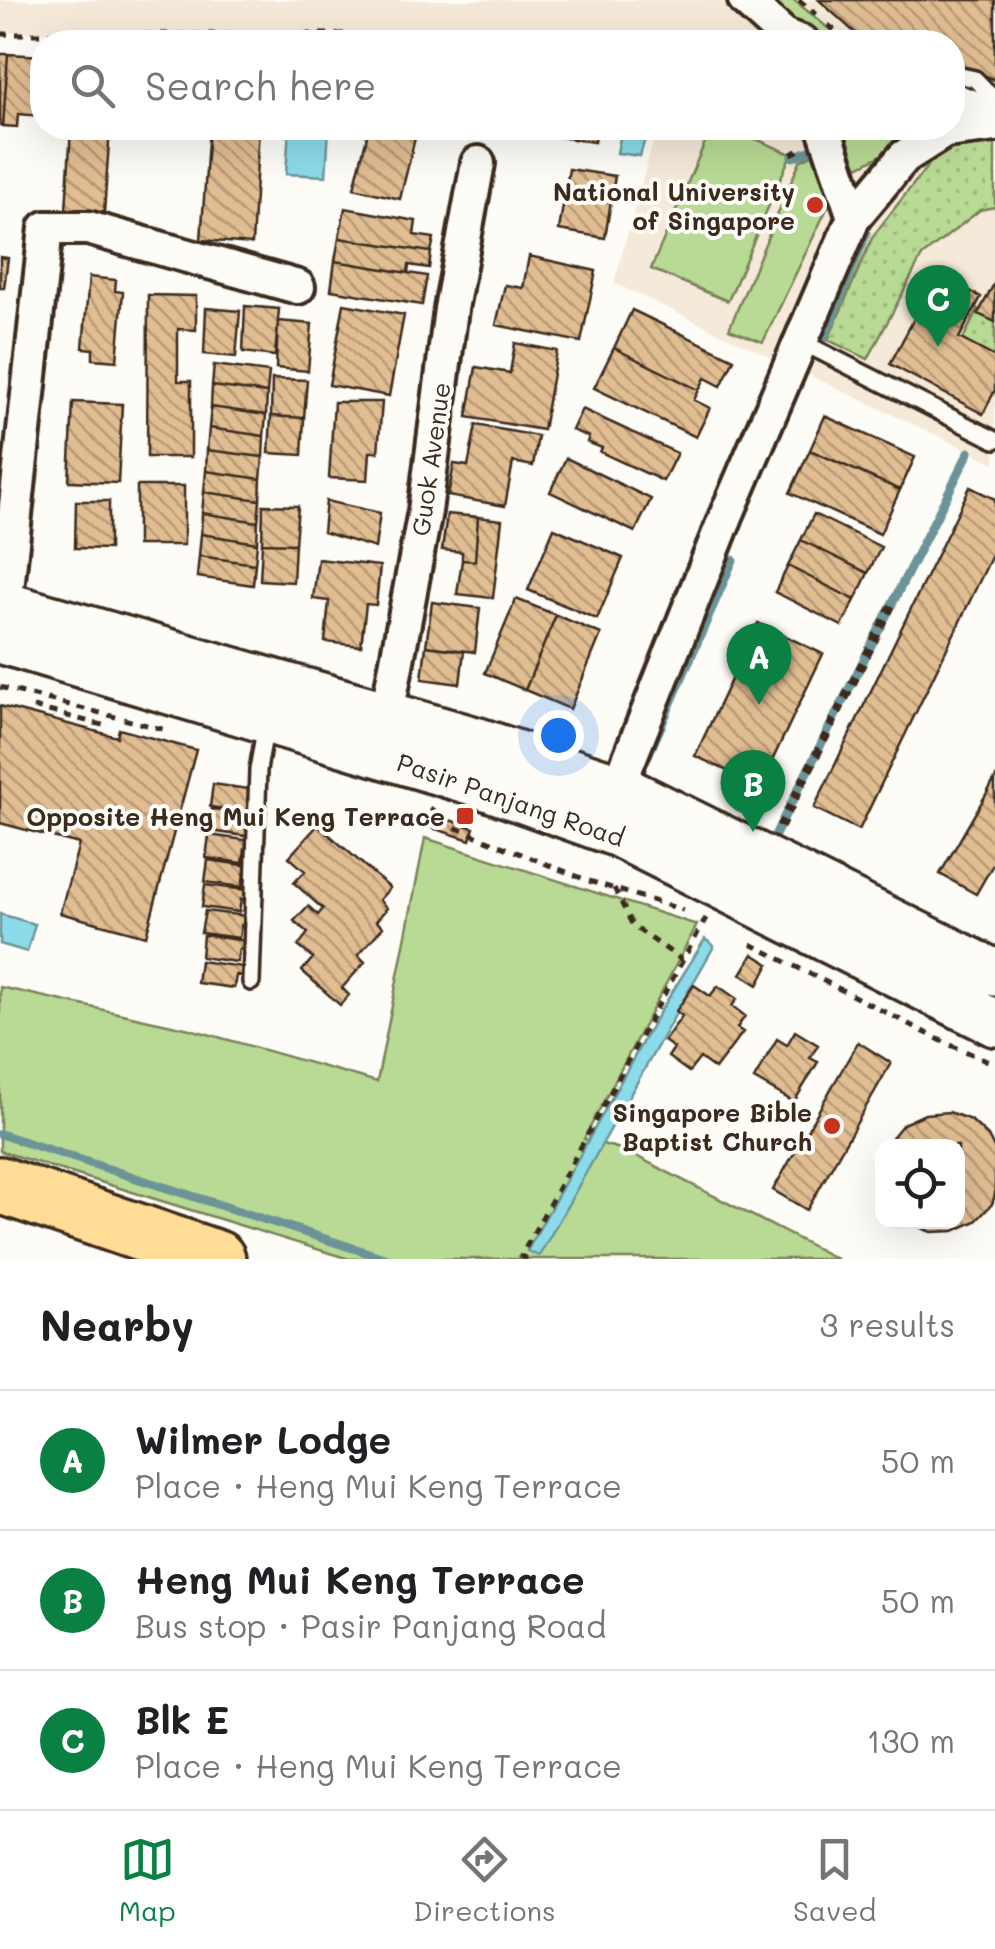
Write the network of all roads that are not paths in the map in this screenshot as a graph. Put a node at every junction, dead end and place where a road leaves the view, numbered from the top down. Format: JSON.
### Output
{"nodes":[{"id":1,"x":745,"y":0,"type":"edge"},
{"id":2,"x":780,"y":30,"type":"edge"},
{"id":3,"x":965,"y":77,"type":"edge"},
{"id":4,"x":995,"y":100,"type":"edge"},
{"id":5,"x":965,"y":104,"type":"edge"},
{"id":6,"x":995,"y":116,"type":"edge"},
{"id":7,"x":995,"y":125,"type":"edge"},
{"id":8,"x":965,"y":129,"type":"edge"},
{"id":9,"x":828,"y":140,"type":"edge"},
{"id":10,"x":931,"y":140,"type":"edge"},
{"id":11,"x":478,"y":163,"type":"dead end"},
{"id":12,"x":854,"y":217,"type":"junction"},
{"id":13,"x":298,"y":287,"type":"dead end"},
{"id":14,"x":802,"y":342,"type":"junction"},
{"id":15,"x":995,"y":440,"type":"edge"},
{"id":16,"x":7,"y":538,"type":"edge"},
{"id":17,"x":2,"y":616,"type":"edge"},
{"id":18,"x":266,"y":720,"type":"junction"},
{"id":19,"x":383,"y":735,"type":"junction"},
{"id":20,"x":610,"y":807,"type":"junction"},
{"id":21,"x":995,"y":973,"type":"edge"},
{"id":22,"x":250,"y":982,"type":"dead end"},
{"id":23,"x":995,"y":1023,"type":"edge"},
{"id":24,"x":0,"y":1184,"type":"edge"},
{"id":25,"x":217,"y":1259,"type":"edge"}],
"edges":[{"from":1,"to":2,"type":"street"},
{"from":3,"to":4,"type":"lane"},
{"from":5,"to":6,"type":"street"},
{"from":7,"to":8,"type":"street"},
{"from":9,"to":12,"type":"street"},
{"from":10,"to":12,"type":"street"},
{"from":11,"to":19,"type":"street","name":"Guok Avenue"},
{"from":12,"to":14,"type":"street"},
{"from":13,"to":16,"type":"street"},
{"from":14,"to":15,"type":"lane"},
{"from":14,"to":20,"type":"street"},
{"from":16,"to":17,"type":"street"},
{"from":17,"to":18,"type":"main road","name":"Pasir Panjang Road"},
{"from":17,"to":19,"type":"main road","name":"Pasir Panjang Road"},
{"from":18,"to":19,"type":"main road","name":"Pasir Panjang Road"},
{"from":18,"to":22,"type":"lane"},
{"from":19,"to":20,"type":"main road","name":"Pasir Panjang Road"},
{"from":20,"to":21,"type":"main road","name":"Pasir Panjang Road"},
{"from":20,"to":23,"type":"main road","name":"Pasir Panjang Road"},
{"from":24,"to":25,"type":"highway"}]}
